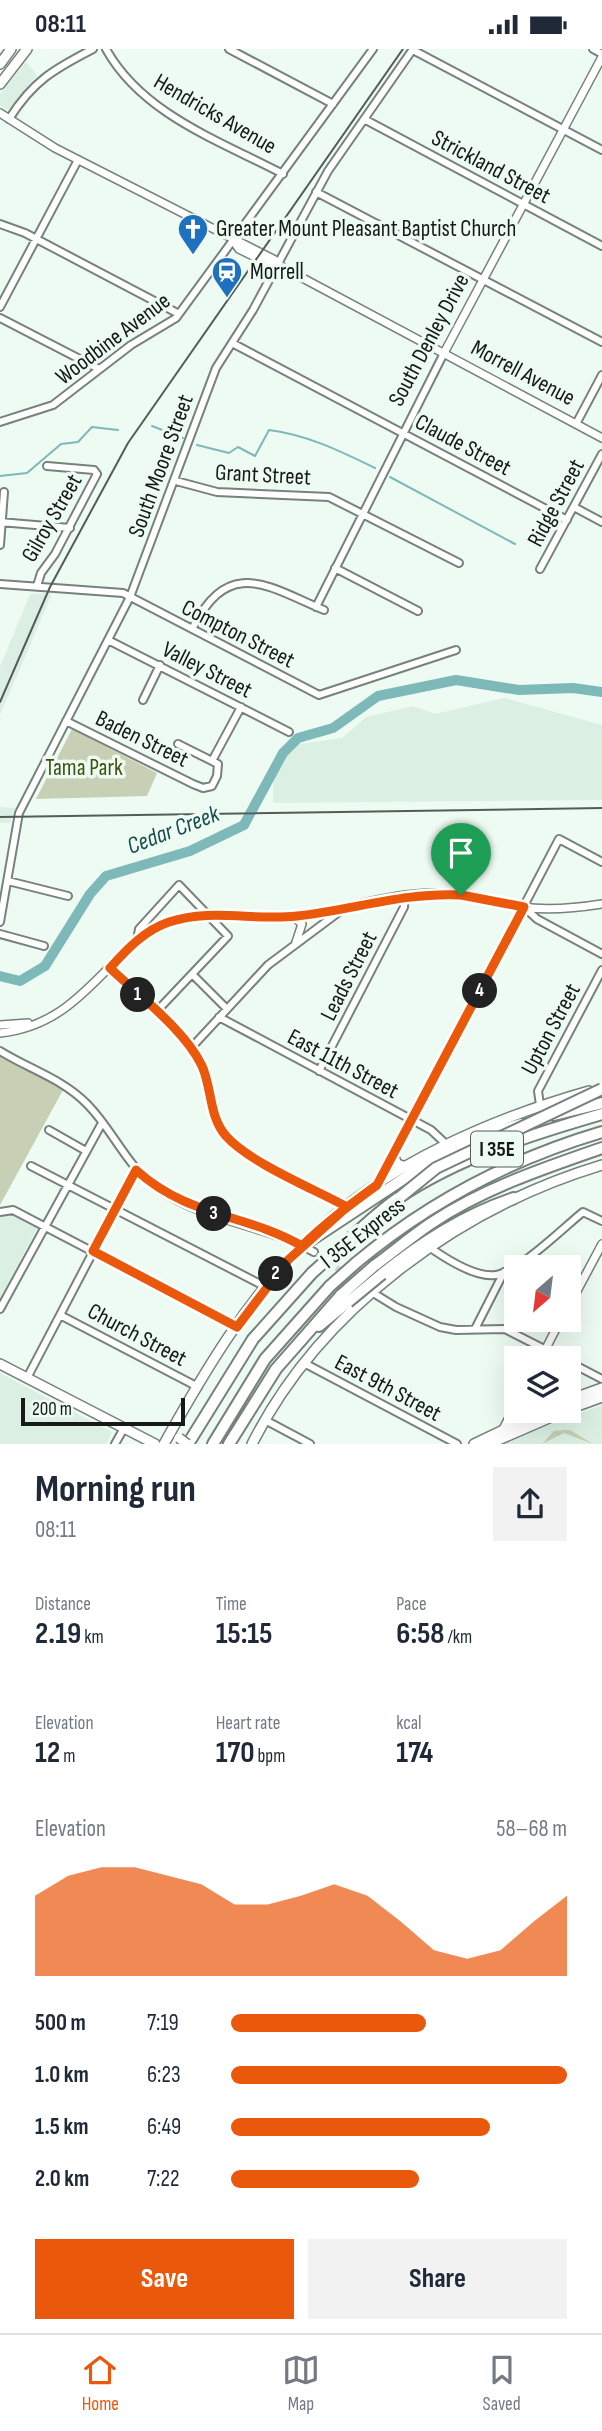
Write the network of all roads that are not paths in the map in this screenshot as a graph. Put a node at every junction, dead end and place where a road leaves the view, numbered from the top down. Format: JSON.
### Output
{"nodes":[{"id":1,"x":11,"y":49,"type":"edge"},
{"id":2,"x":93,"y":49,"type":"edge"},
{"id":3,"x":106,"y":49,"type":"edge"},
{"id":4,"x":229,"y":49,"type":"edge"},
{"id":5,"x":373,"y":49,"type":"edge"},
{"id":6,"x":413,"y":49,"type":"edge"},
{"id":7,"x":593,"y":49,"type":"edge"},
{"id":8,"x":26,"y":51,"type":"edge"},
{"id":9,"x":602,"y":56,"type":"edge"},
{"id":10,"x":0,"y":64,"type":"edge"},
{"id":11,"x":0,"y":84,"type":"edge"},
{"id":12,"x":333,"y":104,"type":"junction"},
{"id":13,"x":0,"y":113,"type":"edge"},
{"id":14,"x":9,"y":119,"type":"junction"},
{"id":15,"x":364,"y":119,"type":"junction"},
{"id":16,"x":564,"y":129,"type":"junction"},
{"id":17,"x":602,"y":150,"type":"edge"},
{"id":18,"x":78,"y":160,"type":"junction"},
{"id":19,"x":283,"y":174,"type":"junction"},
{"id":20,"x":316,"y":192,"type":"junction"},
{"id":21,"x":524,"y":204,"type":"junction"},
{"id":22,"x":0,"y":224,"type":"edge"},
{"id":23,"x":37,"y":239,"type":"junction"},
{"id":24,"x":234,"y":242,"type":"junction"},
{"id":25,"x":602,"y":246,"type":"edge"},
{"id":26,"x":277,"y":264,"type":"junction"},
{"id":27,"x":483,"y":279,"type":"junction"},
{"id":28,"x":0,"y":307,"type":"edge"},
{"id":29,"x":179,"y":314,"type":"junction"},
{"id":30,"x":0,"y":318,"type":"edge"},
{"id":31,"x":602,"y":342,"type":"edge"},
{"id":32,"x":232,"y":343,"type":"junction"},
{"id":33,"x":444,"y":353,"type":"junction"},
{"id":34,"x":99,"y":369,"type":"junction"},
{"id":35,"x":602,"y":375,"type":"edge"},
{"id":36,"x":0,"y":422,"type":"edge"},
{"id":37,"x":576,"y":424,"type":"junction"},
{"id":38,"x":402,"y":433,"type":"junction"},
{"id":39,"x":602,"y":438,"type":"edge"},
{"id":40,"x":602,"y":454,"type":"edge"},
{"id":41,"x":47,"y":466,"type":"dead end"},
{"id":42,"x":176,"y":481,"type":"junction"},
{"id":43,"x":4,"y":492,"type":"dead end"},
{"id":44,"x":574,"y":507,"type":"junction"},
{"id":45,"x":362,"y":511,"type":"junction"},
{"id":46,"x":567,"y":520,"type":"junction"},
{"id":47,"x":1,"y":522,"type":"edge"},
{"id":48,"x":602,"y":522,"type":"edge"},
{"id":49,"x":70,"y":528,"type":"junction"},
{"id":50,"x":0,"y":545,"type":"edge"},
{"id":51,"x":459,"y":563,"type":"dead end"},
{"id":52,"x":335,"y":568,"type":"junction"},
{"id":53,"x":540,"y":569,"type":"dead end"},
{"id":54,"x":0,"y":584,"type":"edge"},
{"id":55,"x":37,"y":586,"type":"junction"},
{"id":56,"x":130,"y":597,"type":"junction"},
{"id":57,"x":316,"y":607,"type":"junction"},
{"id":58,"x":324,"y":610,"type":"dead end"},
{"id":59,"x":418,"y":611,"type":"dead end"},
{"id":60,"x":192,"y":629,"type":"junction"},
{"id":61,"x":108,"y":640,"type":"junction"},
{"id":62,"x":456,"y":650,"type":"dead end"},
{"id":63,"x":160,"y":665,"type":"junction"},
{"id":64,"x":143,"y":700,"type":"dead end"},
{"id":65,"x":241,"y":707,"type":"junction"},
{"id":66,"x":66,"y":721,"type":"junction"},
{"id":67,"x":289,"y":732,"type":"dead end"},
{"id":68,"x":178,"y":744,"type":"dead end"},
{"id":69,"x":215,"y":763,"type":"junction"},
{"id":70,"x":602,"y":862,"type":"edge"},
{"id":71,"x":8,"y":881,"type":"junction"},
{"id":72,"x":405,"y":895,"type":"junction"},
{"id":73,"x":68,"y":896,"type":"dead end"},
{"id":74,"x":602,"y":904,"type":"edge"},
{"id":75,"x":524,"y":907,"type":"junction"},
{"id":76,"x":343,"y":909,"type":"junction"},
{"id":77,"x":210,"y":915,"type":"junction"},
{"id":78,"x":294,"y":917,"type":"junction"},
{"id":79,"x":0,"y":922,"type":"edge"},
{"id":80,"x":0,"y":935,"type":"edge"},
{"id":81,"x":137,"y":940,"type":"junction"},
{"id":82,"x":296,"y":941,"type":"junction"},
{"id":83,"x":44,"y":946,"type":"dead end"},
{"id":84,"x":602,"y":954,"type":"edge"},
{"id":85,"x":110,"y":968,"type":"junction"},
{"id":86,"x":602,"y":970,"type":"edge"},
{"id":87,"x":192,"y":974,"type":"junction"},
{"id":88,"x":226,"y":1008,"type":"junction"},
{"id":89,"x":156,"y":1012,"type":"junction"},
{"id":90,"x":219,"y":1017,"type":"junction"},
{"id":91,"x":35,"y":1024,"type":"junction"},
{"id":92,"x":0,"y":1025,"type":"edge"},
{"id":93,"x":0,"y":1033,"type":"edge"},
{"id":94,"x":191,"y":1048,"type":"junction"},
{"id":95,"x":0,"y":1051,"type":"edge"},
{"id":96,"x":319,"y":1072,"type":"junction"},
{"id":97,"x":602,"y":1089,"type":"edge"},
{"id":98,"x":602,"y":1103,"type":"edge"},
{"id":99,"x":540,"y":1105,"type":"junction"},
{"id":100,"x":602,"y":1114,"type":"edge"},
{"id":101,"x":411,"y":1120,"type":"junction"},
{"id":102,"x":102,"y":1123,"type":"junction"},
{"id":103,"x":49,"y":1130,"type":"dead end"},
{"id":104,"x":602,"y":1132,"type":"edge"},
{"id":105,"x":447,"y":1145,"type":"junction"},
{"id":106,"x":602,"y":1148,"type":"edge"},
{"id":107,"x":86,"y":1151,"type":"junction"},
{"id":108,"x":393,"y":1155,"type":"junction"},
{"id":109,"x":602,"y":1165,"type":"edge"},
{"id":110,"x":31,"y":1166,"type":"dead end"},
{"id":111,"x":408,"y":1168,"type":"junction"},
{"id":112,"x":136,"y":1170,"type":"junction"},
{"id":113,"x":67,"y":1185,"type":"junction"},
{"id":114,"x":377,"y":1185,"type":"junction"},
{"id":115,"x":399,"y":1198,"type":"junction"},
{"id":116,"x":514,"y":1198,"type":"junction"},
{"id":117,"x":347,"y":1207,"type":"junction"},
{"id":118,"x":115,"y":1208,"type":"junction"},
{"id":119,"x":0,"y":1212,"type":"edge"},
{"id":120,"x":602,"y":1221,"type":"edge"},
{"id":121,"x":45,"y":1226,"type":"junction"},
{"id":122,"x":602,"y":1244,"type":"edge"},
{"id":123,"x":302,"y":1246,"type":"junction"},
{"id":124,"x":432,"y":1249,"type":"junction"},
{"id":125,"x":93,"y":1251,"type":"junction"},
{"id":126,"x":314,"y":1252,"type":"tunnel mouth"},
{"id":127,"x":526,"y":1255,"type":"edge"},
{"id":128,"x":378,"y":1270,"type":"junction"},
{"id":129,"x":504,"y":1272,"type":"joint"},
{"id":130,"x":581,"y":1283,"type":"edge"},
{"id":131,"x":266,"y":1287,"type":"junction"},
{"id":132,"x":371,"y":1291,"type":"junction"},
{"id":133,"x":0,"y":1309,"type":"edge"},
{"id":134,"x":60,"y":1315,"type":"junction"},
{"id":135,"x":237,"y":1327,"type":"junction"},
{"id":136,"x":475,"y":1329,"type":"junction"},
{"id":137,"x":540,"y":1346,"type":"edge"},
{"id":138,"x":303,"y":1362,"type":"junction"},
{"id":139,"x":0,"y":1364,"type":"edge"},
{"id":140,"x":581,"y":1368,"type":"edge"},
{"id":141,"x":27,"y":1378,"type":"junction"},
{"id":142,"x":602,"y":1379,"type":"edge"},
{"id":143,"x":198,"y":1387,"type":"junction"},
{"id":144,"x":602,"y":1388,"type":"edge"},
{"id":145,"x":581,"y":1396,"type":"edge"},
{"id":146,"x":602,"y":1397,"type":"edge"},
{"id":147,"x":581,"y":1405,"type":"edge"},
{"id":148,"x":179,"y":1416,"type":"junction"},
{"id":149,"x":264,"y":1420,"type":"junction"},
{"id":150,"x":506,"y":1423,"type":"edge"},
{"id":151,"x":514,"y":1423,"type":"edge"},
{"id":152,"x":531,"y":1423,"type":"edge"},
{"id":153,"x":504,"y":1427,"type":"junction"},
{"id":154,"x":124,"y":1428,"type":"junction"},
{"id":155,"x":184,"y":1442,"type":"edge"},
{"id":156,"x":494,"y":1442,"type":"edge"},
{"id":157,"x":116,"y":1444,"type":"edge"},
{"id":158,"x":155,"y":1444,"type":"edge"},
{"id":159,"x":164,"y":1444,"type":"edge"},
{"id":160,"x":213,"y":1444,"type":"edge"},
{"id":161,"x":229,"y":1444,"type":"edge"},
{"id":162,"x":252,"y":1444,"type":"edge"},
{"id":163,"x":310,"y":1444,"type":"edge"},
{"id":164,"x":457,"y":1444,"type":"edge"},
{"id":165,"x":474,"y":1444,"type":"edge"}],
"edges":[{"from":1,"to":10,"type":"main road"},
{"from":2,"to":14,"type":"street"},
{"from":3,"to":19,"type":"street","name":"Hendricks Avenue"},
{"from":4,"to":12,"type":"street"},
{"from":5,"to":12,"type":"street","name":"Woodbine Avenue"},
{"from":6,"to":15,"type":"street","name":"South Moore Street"},
{"from":6,"to":16,"type":"street"},
{"from":7,"to":9,"type":"street"},
{"from":8,"to":11,"type":"main road"},
{"from":9,"to":16,"type":"street","name":"South Denley Drive"},
{"from":12,"to":19,"type":"street","name":"Woodbine Avenue"},
{"from":13,"to":14,"type":"street","name":"Morrell Avenue"},
{"from":14,"to":18,"type":"street","name":"Morrell Avenue"},
{"from":15,"to":20,"type":"street","name":"South Moore Street"},
{"from":15,"to":21,"type":"street","name":"Strickland Street"},
{"from":16,"to":17,"type":"street"},
{"from":16,"to":21,"type":"street","name":"South Denley Drive"},
{"from":18,"to":23,"type":"street"},
{"from":18,"to":24,"type":"street","name":"Morrell Avenue"},
{"from":19,"to":24,"type":"street","name":"Woodbine Avenue"},
{"from":20,"to":26,"type":"street","name":"South Moore Street"},
{"from":20,"to":27,"type":"street"},
{"from":21,"to":25,"type":"street","name":"Strickland Street"},
{"from":21,"to":27,"type":"street","name":"South Denley Drive"},
{"from":22,"to":23,"type":"street"},
{"from":23,"to":28,"type":"street"},
{"from":23,"to":29,"type":"street"},
{"from":24,"to":26,"type":"street","name":"Morrell Avenue"},
{"from":24,"to":29,"type":"street","name":"Woodbine Avenue"},
{"from":26,"to":32,"type":"street","name":"South Moore Street"},
{"from":26,"to":33,"type":"street","name":"Morrell Avenue"},
{"from":27,"to":31,"type":"street"},
{"from":27,"to":33,"type":"street","name":"South Denley Drive"},
{"from":29,"to":34,"type":"street","name":"Woodbine Avenue"},
{"from":30,"to":34,"type":"street"},
{"from":32,"to":38,"type":"street","name":"Claude Street"},
{"from":32,"to":42,"type":"street","name":"South Moore Street"},
{"from":33,"to":37,"type":"street","name":"Morrell Avenue"},
{"from":33,"to":38,"type":"street","name":"South Denley Drive"},
{"from":34,"to":36,"type":"street","name":"Woodbine Avenue"},
{"from":35,"to":37,"type":"street"},
{"from":37,"to":39,"type":"street","name":"Morrell Avenue"},
{"from":38,"to":45,"type":"street","name":"South Denley Drive"},
{"from":38,"to":46,"type":"street","name":"Claude Street"},
{"from":40,"to":44,"type":"street","name":"Ridge Street"},
{"from":41,"to":49,"type":"street","name":"Gilroy Street"},
{"from":42,"to":45,"type":"street","name":"Grant Street"},
{"from":42,"to":56,"type":"street","name":"South Moore Street"},
{"from":43,"to":47,"type":"street"},
{"from":44,"to":46,"type":"street","name":"Ridge Street"},
{"from":44,"to":48,"type":"street"},
{"from":45,"to":51,"type":"street","name":"Grant Street"},
{"from":45,"to":52,"type":"street","name":"South Denley Drive"},
{"from":46,"to":53,"type":"street","name":"Ridge Street"},
{"from":47,"to":49,"type":"street"},
{"from":47,"to":50,"type":"street"},
{"from":49,"to":55,"type":"street","name":"Gilroy Street"},
{"from":52,"to":57,"type":"street","name":"South Denley Drive"},
{"from":52,"to":59,"type":"street"},
{"from":54,"to":55,"type":"street","name":"Compton Street"},
{"from":55,"to":56,"type":"street","name":"Compton Street"},
{"from":56,"to":60,"type":"street","name":"Compton Street"},
{"from":56,"to":61,"type":"street","name":"South Moore Street"},
{"from":57,"to":58,"type":"street"},
{"from":57,"to":60,"type":"street"},
{"from":60,"to":62,"type":"street","name":"Compton Street"},
{"from":61,"to":63,"type":"street","name":"Valley Street"},
{"from":61,"to":66,"type":"street","name":"South Moore Street"},
{"from":63,"to":64,"type":"street"},
{"from":63,"to":65,"type":"street","name":"Valley Street"},
{"from":65,"to":67,"type":"street","name":"Valley Street"},
{"from":65,"to":69,"type":"street"},
{"from":66,"to":69,"type":"street","name":"Baden Street"},
{"from":66,"to":71,"type":"street","name":"South Moore Street"},
{"from":68,"to":69,"type":"street"},
{"from":70,"to":75,"type":"street"},
{"from":71,"to":73,"type":"street"},
{"from":71,"to":79,"type":"street","name":"South Moore Street"},
{"from":72,"to":75,"type":"street"},
{"from":72,"to":76,"type":"street"},
{"from":72,"to":96,"type":"street","name":"Leads Street"},
{"from":74,"to":75,"type":"street"},
{"from":75,"to":84,"type":"street"},
{"from":75,"to":101,"type":"street"},
{"from":76,"to":78,"type":"street"},
{"from":76,"to":82,"type":"street"},
{"from":77,"to":78,"type":"street"},
{"from":77,"to":81,"type":"street"},
{"from":77,"to":81,"type":"street"},
{"from":77,"to":87,"type":"street"},
{"from":78,"to":82,"type":"street"},
{"from":80,"to":83,"type":"street"},
{"from":81,"to":85,"type":"street"},
{"from":82,"to":88,"type":"street"},
{"from":85,"to":89,"type":"street"},
{"from":85,"to":91,"type":"street"},
{"from":86,"to":99,"type":"street","name":"Upton Street"},
{"from":87,"to":88,"type":"street"},
{"from":87,"to":89,"type":"street"},
{"from":88,"to":90,"type":"street"},
{"from":89,"to":94,"type":"street"},
{"from":90,"to":94,"type":"street"},
{"from":90,"to":96,"type":"street","name":"East 11th Street"},
{"from":91,"to":92,"type":"street"},
{"from":91,"to":93,"type":"street"},
{"from":94,"to":117,"type":"street"},
{"from":95,"to":102,"type":"street"},
{"from":96,"to":101,"type":"street","name":"East 11th Street"},
{"from":97,"to":99,"type":"main road"},
{"from":97,"to":115,"type":"highway","bridge":true},
{"from":98,"to":123,"type":"highway"},
{"from":99,"to":105,"type":"main road"},
{"from":100,"to":115,"type":"highway","number":"I 35E"},
{"from":101,"to":105,"type":"street","name":"East 11th Street"},
{"from":101,"to":108,"type":"street"},
{"from":102,"to":107,"type":"street"},
{"from":102,"to":112,"type":"street"},
{"from":103,"to":107,"type":"street"},
{"from":104,"to":160,"type":"highway","name":"I 35E Express","bridge":true},
{"from":105,"to":111,"type":"main road"},
{"from":106,"to":128,"type":"highway","number":"I 35E"},
{"from":107,"to":113,"type":"street"},
{"from":108,"to":111,"type":"main road"},
{"from":108,"to":114,"type":"street"},
{"from":109,"to":116,"type":"main road"},
{"from":110,"to":113,"type":"street"},
{"from":111,"to":114,"type":"main road"},
{"from":112,"to":118,"type":"street"},
{"from":112,"to":123,"type":"street"},
{"from":113,"to":118,"type":"street"},
{"from":113,"to":121,"type":"street"},
{"from":114,"to":117,"type":"main road"},
{"from":115,"to":155,"type":"highway","number":"I 35E","bridge":true},
{"from":116,"to":124,"type":"main road"},
{"from":116,"to":128,"type":"highway"},
{"from":117,"to":123,"type":"main road"},
{"from":118,"to":125,"type":"street"},
{"from":118,"to":131,"type":"street"},
{"from":119,"to":121,"type":"street"},
{"from":120,"to":127,"type":"street"},
{"from":121,"to":125,"type":"street"},
{"from":121,"to":133,"type":"street"},
{"from":122,"to":130,"type":"street"},
{"from":123,"to":126,"type":"street"},
{"from":123,"to":131,"type":"main road"},
{"from":124,"to":129,"type":"street"},
{"from":124,"to":132,"type":"main road"},
{"from":125,"to":134,"type":"street"},
{"from":125,"to":135,"type":"street"},
{"from":128,"to":161,"type":"highway","number":"I 35E","bridge":true},
{"from":129,"to":136,"type":"street"},
{"from":131,"to":135,"type":"main road"},
{"from":132,"to":136,"type":"street"},
{"from":132,"to":138,"type":"main road"},
{"from":134,"to":141,"type":"street"},
{"from":134,"to":143,"type":"street","name":"Church Street"},
{"from":135,"to":143,"type":"main road"},
{"from":136,"to":137,"type":"street"},
{"from":138,"to":149,"type":"main road"},
{"from":138,"to":164,"type":"street","name":"East 9th Street"},
{"from":139,"to":141,"type":"main road"},
{"from":140,"to":142,"type":"street"},
{"from":141,"to":154,"type":"main road"},
{"from":143,"to":148,"type":"main road"},
{"from":144,"to":145,"type":"main road"},
{"from":146,"to":147,"type":"main road"},
{"from":148,"to":155,"type":"main road"},
{"from":148,"to":159,"type":"main road"},
{"from":149,"to":162,"type":"main road"},
{"from":149,"to":163,"type":"street"},
{"from":150,"to":153,"type":"street"},
{"from":151,"to":153,"type":"main road"},
{"from":152,"to":156,"type":"main road"},
{"from":153,"to":156,"type":"street"},
{"from":153,"to":165,"type":"main road"},
{"from":154,"to":157,"type":"street"},
{"from":154,"to":158,"type":"main road"}]}
